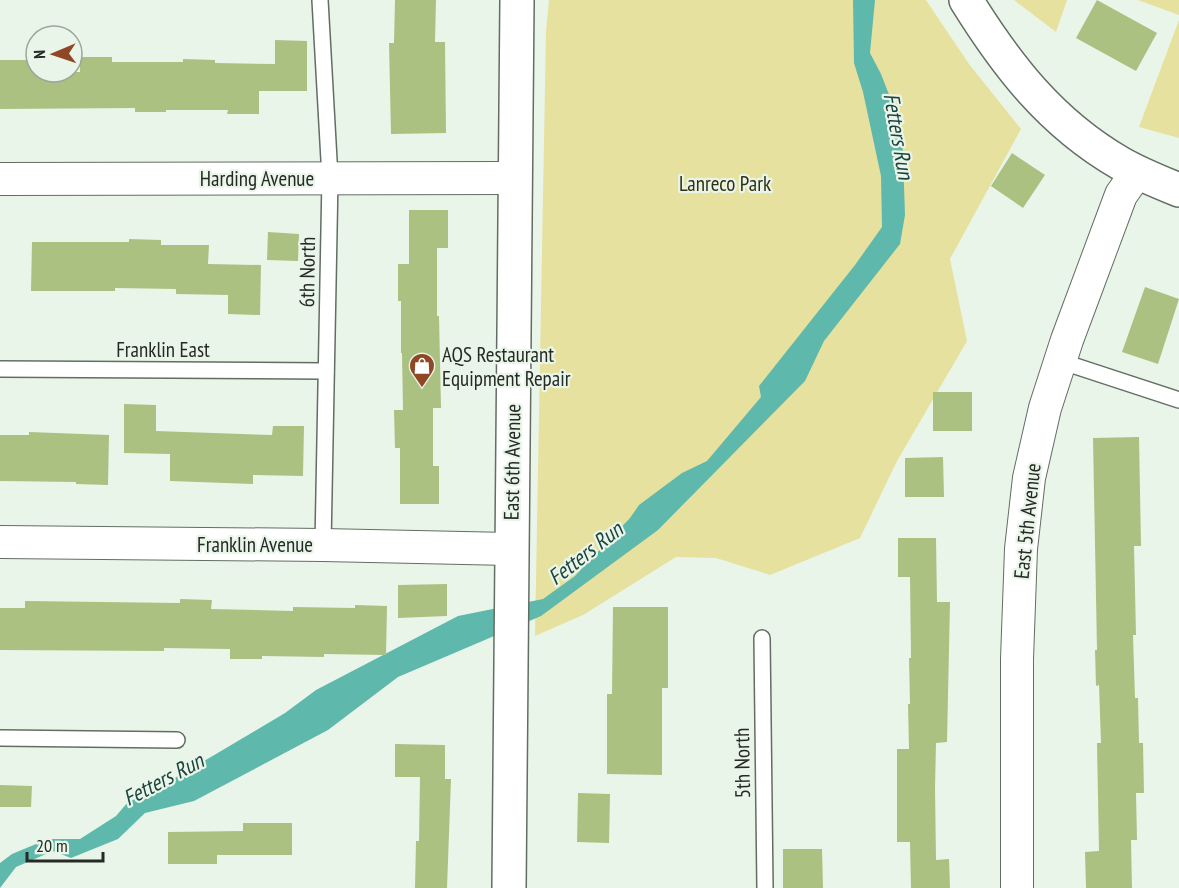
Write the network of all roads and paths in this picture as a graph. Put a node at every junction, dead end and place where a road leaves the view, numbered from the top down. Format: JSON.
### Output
{"nodes":[{"id":1,"x":321,"y":0,"type":"edge"},
{"id":2,"x":518,"y":0,"type":"edge"},
{"id":3,"x":966,"y":0,"type":"edge"},
{"id":4,"x":1137,"y":172,"type":"junction"},
{"id":5,"x":0,"y":178,"type":"edge"},
{"id":6,"x":330,"y":178,"type":"junction"},
{"id":7,"x":514,"y":178,"type":"junction"},
{"id":8,"x":1179,"y":190,"type":"edge"},
{"id":9,"x":1060,"y":361,"type":"junction"},
{"id":10,"x":0,"y":369,"type":"edge"},
{"id":11,"x":326,"y":371,"type":"junction"},
{"id":12,"x":1179,"y":400,"type":"edge"},
{"id":13,"x":0,"y":542,"type":"edge"},
{"id":14,"x":323,"y":545,"type":"junction"},
{"id":15,"x":511,"y":562,"type":"junction"},
{"id":16,"x":762,"y":638,"type":"dead end"},
{"id":17,"x":0,"y":738,"type":"edge"},
{"id":18,"x":177,"y":740,"type":"dead end"},
{"id":19,"x":509,"y":888,"type":"edge"},
{"id":20,"x":765,"y":888,"type":"edge"},
{"id":21,"x":1017,"y":888,"type":"edge"}],
"edges":[{"from":1,"to":6,"type":"lane","name":"6th North"},
{"from":2,"to":7,"type":"street","name":"East 6th Avenue"},
{"from":3,"to":4,"type":"street"},
{"from":4,"to":8,"type":"street"},
{"from":4,"to":9,"type":"street","name":"East 5th Avenue"},
{"from":5,"to":6,"type":"street","name":"Harding Avenue"},
{"from":6,"to":7,"type":"street","name":"Harding Avenue"},
{"from":6,"to":11,"type":"lane","name":"6th North"},
{"from":7,"to":15,"type":"street","name":"East 6th Avenue"},
{"from":9,"to":12,"type":"lane"},
{"from":9,"to":21,"type":"street","name":"East 5th Avenue"},
{"from":10,"to":11,"type":"lane","name":"Franklin East"},
{"from":11,"to":14,"type":"lane","name":"6th North"},
{"from":13,"to":14,"type":"street","name":"Franklin Avenue"},
{"from":14,"to":15,"type":"street","name":"Franklin Avenue"},
{"from":15,"to":19,"type":"street","name":"East 6th Avenue"},
{"from":16,"to":20,"type":"lane","name":"5th North"},
{"from":17,"to":18,"type":"lane"}]}
